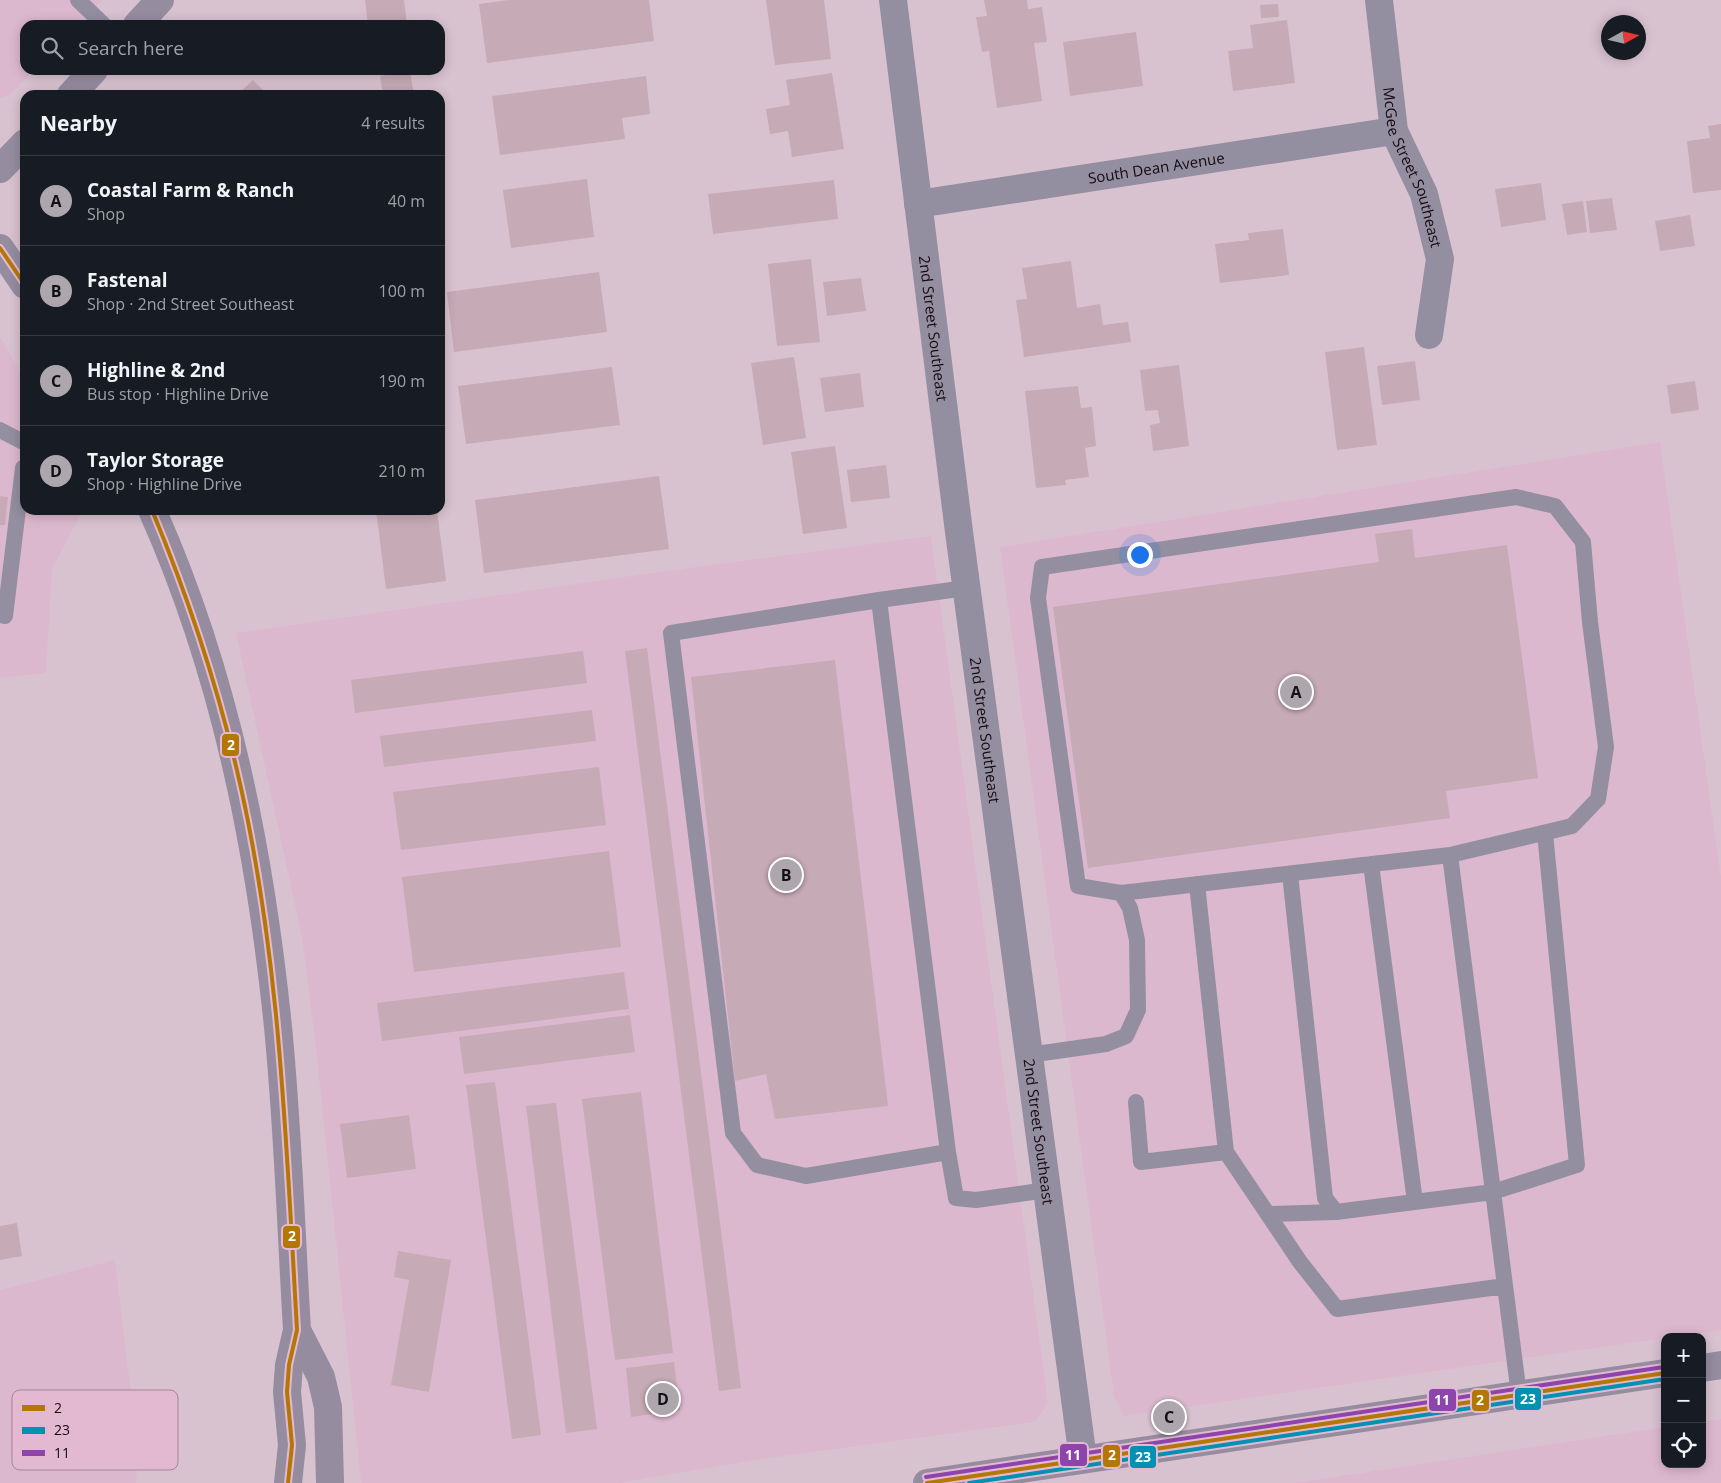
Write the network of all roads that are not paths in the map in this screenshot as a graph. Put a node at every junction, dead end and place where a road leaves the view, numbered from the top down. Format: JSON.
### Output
{"nodes":[{"id":1,"x":78,"y":0,"type":"edge"},
{"id":2,"x":160,"y":0,"type":"edge"},
{"id":3,"x":893,"y":0,"type":"edge"},
{"id":4,"x":1379,"y":0,"type":"edge"},
{"id":5,"x":99,"y":20,"type":"edge"},
{"id":6,"x":142,"y":20,"type":"edge"},
{"id":7,"x":89,"y":75,"type":"edge"},
{"id":8,"x":76,"y":90,"type":"edge"},
{"id":9,"x":1394,"y":131,"type":"junction"},
{"id":10,"x":20,"y":148,"type":"edge"},
{"id":11,"x":0,"y":170,"type":"edge"},
{"id":12,"x":918,"y":204,"type":"junction"},
{"id":13,"x":0,"y":248,"type":"edge"},
{"id":14,"x":20,"y":278,"type":"edge"},
{"id":15,"x":1429,"y":335,"type":"dead end"},
{"id":16,"x":0,"y":430,"type":"edge"},
{"id":17,"x":20,"y":440,"type":"edge"},
{"id":18,"x":20,"y":499,"type":"edge"},
{"id":19,"x":154,"y":515,"type":"edge"},
{"id":20,"x":966,"y":588,"type":"junction"},
{"id":21,"x":879,"y":600,"type":"junction"},
{"id":22,"x":0,"y":615,"type":"edge"},
{"id":23,"x":1545,"y":833,"type":"junction"},
{"id":24,"x":1450,"y":855,"type":"junction"},
{"id":25,"x":1371,"y":864,"type":"junction"},
{"id":26,"x":1290,"y":874,"type":"junction"},
{"id":27,"x":1197,"y":884,"type":"junction"},
{"id":28,"x":1121,"y":893,"type":"junction"},
{"id":29,"x":1029,"y":1055,"type":"junction"},
{"id":30,"x":1136,"y":1102,"type":"dead end"},
{"id":31,"x":948,"y":1152,"type":"junction"},
{"id":32,"x":1226,"y":1152,"type":"junction"},
{"id":33,"x":1047,"y":1190,"type":"junction"},
{"id":34,"x":1493,"y":1192,"type":"junction"},
{"id":35,"x":1415,"y":1202,"type":"junction"},
{"id":36,"x":1336,"y":1212,"type":"junction"},
{"id":37,"x":1268,"y":1214,"type":"junction"},
{"id":38,"x":1505,"y":1286,"type":"junction"},
{"id":39,"x":297,"y":1330,"type":"junction"},
{"id":40,"x":1721,"y":1365,"type":"edge"},
{"id":41,"x":1706,"y":1367,"type":"edge"},
{"id":42,"x":1661,"y":1374,"type":"edge"},
{"id":43,"x":1519,"y":1395,"type":"junction"},
{"id":44,"x":1083,"y":1459,"type":"junction"},
{"id":45,"x":288,"y":1483,"type":"edge"},
{"id":46,"x":330,"y":1483,"type":"edge"},
{"id":47,"x":927,"y":1483,"type":"edge"}],
"edges":[{"from":1,"to":5,"type":"lane"},
{"from":2,"to":6,"type":"street"},
{"from":3,"to":12,"type":"street","name":"2nd Street Southeast"},
{"from":4,"to":9,"type":"street","name":"McGee Street Southeast"},
{"from":7,"to":8,"type":"street"},
{"from":9,"to":12,"type":"street","name":"South Dean Avenue"},
{"from":9,"to":15,"type":"street","name":"McGee Street Southeast"},
{"from":10,"to":11,"type":"street"},
{"from":12,"to":20,"type":"street","name":"2nd Street Southeast"},
{"from":13,"to":14,"type":"street"},
{"from":16,"to":17,"type":"lane"},
{"from":18,"to":22,"type":"lane"},
{"from":19,"to":39,"type":"street"},
{"from":20,"to":21,"type":"lane"},
{"from":20,"to":29,"type":"street","name":"2nd Street Southeast"},
{"from":21,"to":31,"type":"lane"},
{"from":21,"to":31,"type":"lane"},
{"from":23,"to":24,"type":"lane"},
{"from":23,"to":28,"type":"lane"},
{"from":23,"to":34,"type":"lane"},
{"from":24,"to":25,"type":"lane"},
{"from":24,"to":34,"type":"lane"},
{"from":25,"to":26,"type":"lane"},
{"from":25,"to":35,"type":"lane"},
{"from":26,"to":27,"type":"lane"},
{"from":26,"to":36,"type":"lane"},
{"from":27,"to":28,"type":"lane"},
{"from":27,"to":32,"type":"lane"},
{"from":28,"to":29,"type":"lane"},
{"from":29,"to":33,"type":"street","name":"2nd Street Southeast"},
{"from":30,"to":32,"type":"lane"},
{"from":31,"to":33,"type":"lane"},
{"from":32,"to":37,"type":"lane"},
{"from":33,"to":44,"type":"street","name":"2nd Street Southeast"},
{"from":34,"to":35,"type":"lane"},
{"from":34,"to":38,"type":"lane"},
{"from":35,"to":36,"type":"lane"},
{"from":36,"to":37,"type":"lane"},
{"from":37,"to":38,"type":"lane"},
{"from":38,"to":43,"type":"lane"},
{"from":39,"to":45,"type":"street"},
{"from":39,"to":46,"type":"street"},
{"from":40,"to":41,"type":"street"},
{"from":42,"to":43,"type":"street"},
{"from":43,"to":44,"type":"street"},
{"from":44,"to":47,"type":"street"}]}
